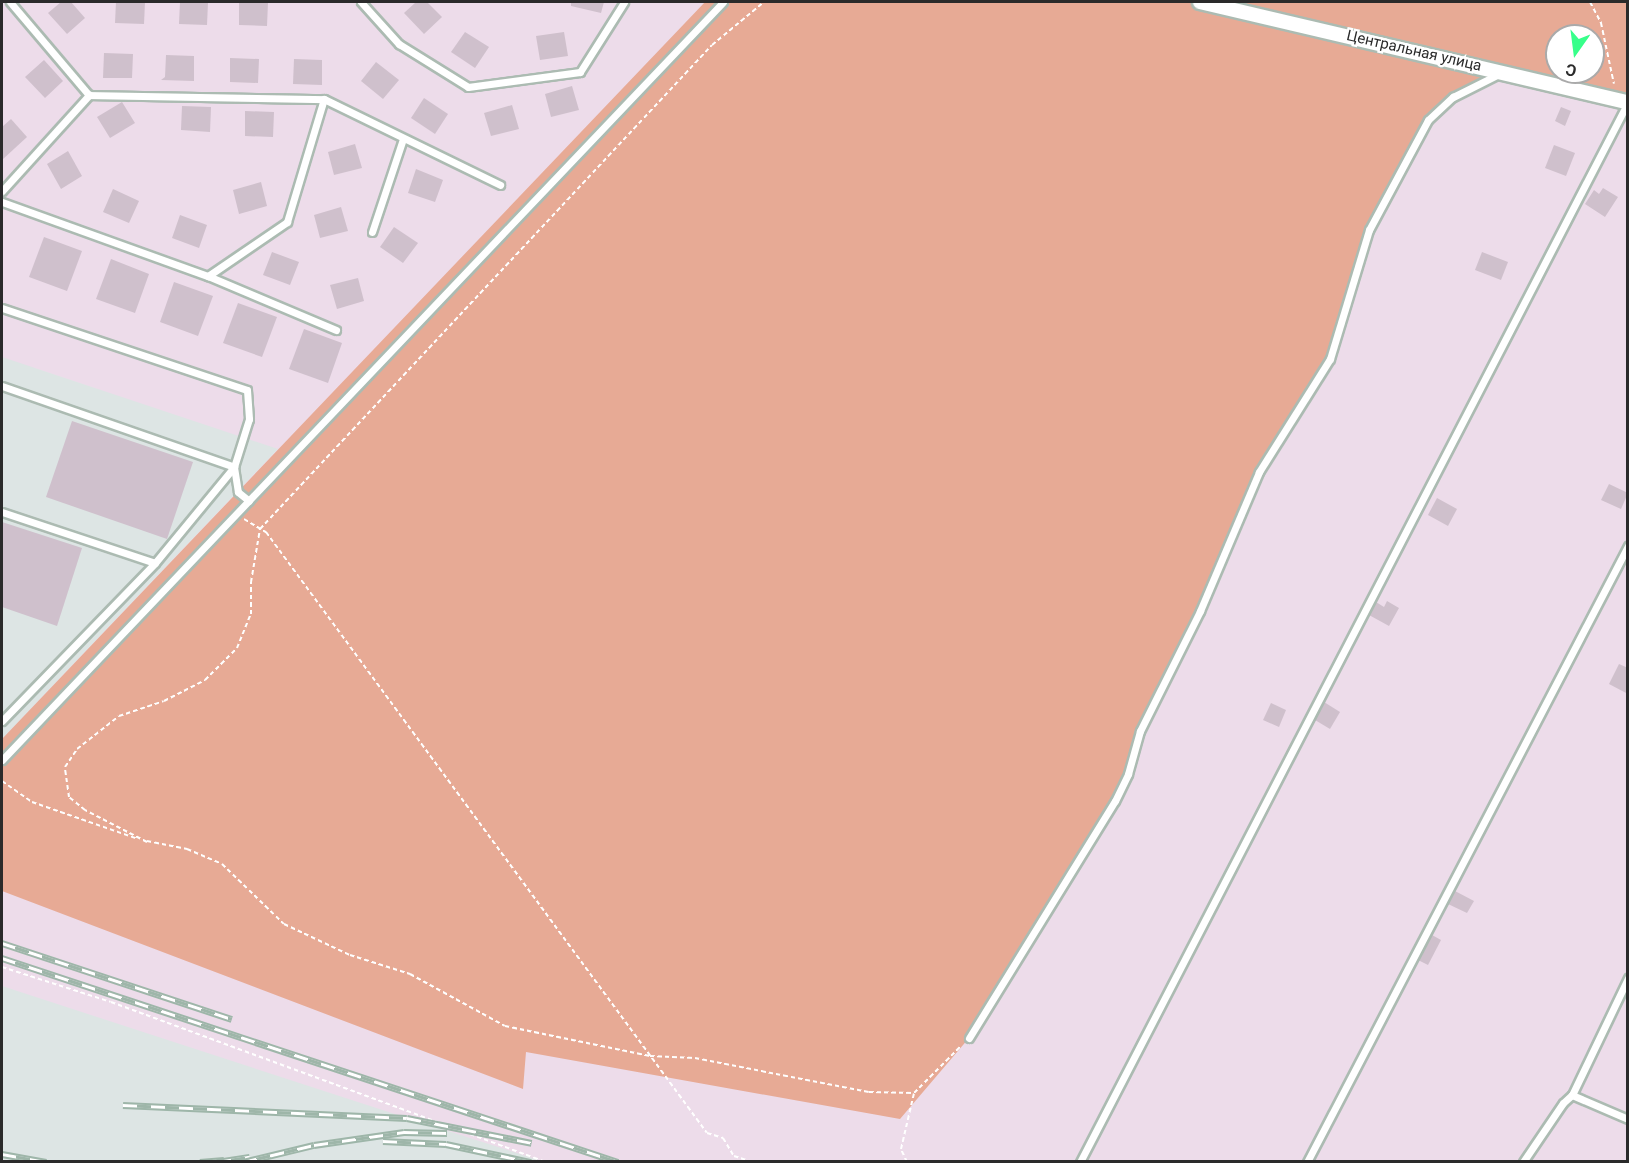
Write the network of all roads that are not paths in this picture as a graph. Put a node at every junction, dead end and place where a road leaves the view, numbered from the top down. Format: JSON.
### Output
{"nodes":[{"id":1,"x":10,"y":2,"type":"edge"},
{"id":2,"x":361,"y":2,"type":"edge"},
{"id":3,"x":624,"y":2,"type":"edge"},
{"id":4,"x":723,"y":2,"type":"edge"},
{"id":5,"x":1200,"y":2,"type":"edge"},
{"id":6,"x":1504,"y":71,"type":"junction"},
{"id":7,"x":89,"y":94,"type":"junction"},
{"id":8,"x":324,"y":99,"type":"junction"},
{"id":9,"x":1624,"y":101,"type":"edge"},
{"id":10,"x":403,"y":139,"type":"junction"},
{"id":11,"x":500,"y":185,"type":"dead end"},
{"id":12,"x":2,"y":191,"type":"edge"},
{"id":13,"x":2,"y":202,"type":"edge"},
{"id":14,"x":372,"y":232,"type":"dead end"},
{"id":15,"x":208,"y":276,"type":"junction"},
{"id":16,"x":2,"y":308,"type":"edge"},
{"id":17,"x":336,"y":330,"type":"dead end"},
{"id":18,"x":2,"y":386,"type":"edge"},
{"id":19,"x":234,"y":467,"type":"junction"},
{"id":20,"x":249,"y":501,"type":"junction"},
{"id":21,"x":2,"y":512,"type":"edge"},
{"id":22,"x":1628,"y":546,"type":"edge"},
{"id":23,"x":155,"y":563,"type":"junction"},
{"id":24,"x":2,"y":721,"type":"edge"},
{"id":25,"x":2,"y":760,"type":"edge"},
{"id":26,"x":1628,"y":978,"type":"edge"},
{"id":27,"x":969,"y":1038,"type":"road end"},
{"id":28,"x":1572,"y":1095,"type":"junction"},
{"id":29,"x":1628,"y":1119,"type":"edge"},
{"id":30,"x":1080,"y":1161,"type":"edge"},
{"id":31,"x":1307,"y":1161,"type":"edge"},
{"id":32,"x":1523,"y":1161,"type":"edge"}],
"edges":[{"from":1,"to":7,"type":"lane"},
{"from":2,"to":3,"type":"lane"},
{"from":4,"to":20,"type":"lane"},
{"from":5,"to":6,"type":"street","name":"Центральная улица"},
{"from":6,"to":9,"type":"street","name":"Центральная улица"},
{"from":6,"to":27,"type":"lane"},
{"from":7,"to":8,"type":"lane"},
{"from":7,"to":12,"type":"lane"},
{"from":8,"to":10,"type":"lane"},
{"from":8,"to":15,"type":"lane"},
{"from":9,"to":30,"type":"lane"},
{"from":10,"to":11,"type":"lane"},
{"from":10,"to":14,"type":"lane"},
{"from":13,"to":15,"type":"lane"},
{"from":15,"to":17,"type":"lane"},
{"from":16,"to":19,"type":"lane"},
{"from":18,"to":19,"type":"lane"},
{"from":19,"to":20,"type":"lane"},
{"from":19,"to":23,"type":"lane"},
{"from":20,"to":25,"type":"lane"},
{"from":21,"to":23,"type":"lane"},
{"from":22,"to":31,"type":"lane"},
{"from":23,"to":24,"type":"lane"},
{"from":26,"to":28,"type":"lane"},
{"from":28,"to":29,"type":"lane"},
{"from":28,"to":32,"type":"lane"}]}
